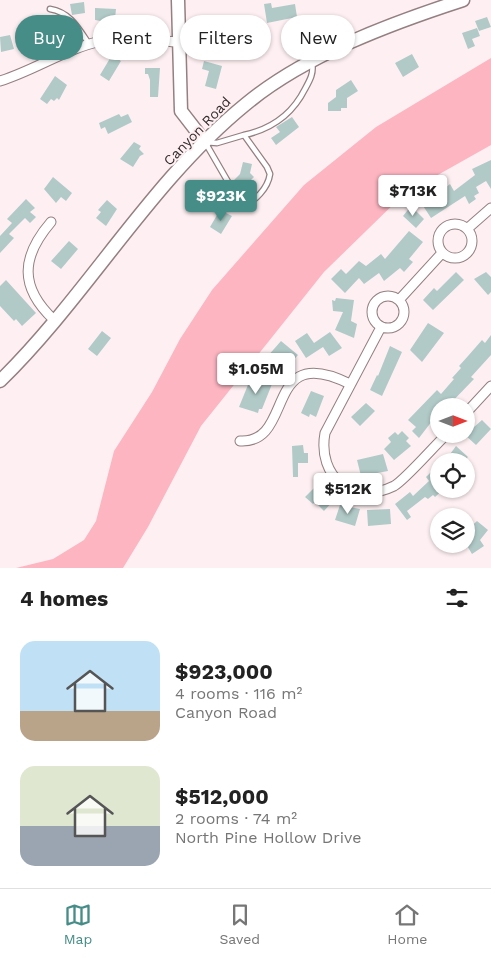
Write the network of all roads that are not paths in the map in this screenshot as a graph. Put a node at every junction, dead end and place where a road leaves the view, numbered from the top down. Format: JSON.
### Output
{"nodes":[{"id":1,"x":178,"y":0,"type":"edge"},
{"id":2,"x":464,"y":0,"type":"edge"},
{"id":3,"x":50,"y":8,"type":"dead end"},
{"id":4,"x":178,"y":42,"type":"junction"},
{"id":5,"x":89,"y":44,"type":"junction"},
{"id":6,"x":312,"y":62,"type":"junction"},
{"id":7,"x":0,"y":81,"type":"edge"},
{"id":8,"x":244,"y":135,"type":"junction"},
{"id":9,"x":205,"y":142,"type":"junction"},
{"id":10,"x":491,"y":208,"type":"edge"},
{"id":11,"x":51,"y":222,"type":"dead end"},
{"id":12,"x":467,"y":228,"type":"junction"},
{"id":13,"x":442,"y":253,"type":"junction"},
{"id":14,"x":399,"y":300,"type":"junction"},
{"id":15,"x":54,"y":320,"type":"junction"},
{"id":16,"x":381,"y":327,"type":"junction"},
{"id":17,"x":0,"y":381,"type":"edge"},
{"id":18,"x":350,"y":384,"type":"junction"},
{"id":19,"x":491,"y":386,"type":"edge"},
{"id":20,"x":475,"y":403,"type":"edge"},
{"id":21,"x":240,"y":441,"type":"dead end"},
{"id":22,"x":437,"y":443,"type":"edge"}],
"edges":[{"from":1,"to":4,"type":"main road"},
{"from":2,"to":6,"type":"main road","name":"Canyon Road"},
{"from":3,"to":5,"type":"lane"},
{"from":4,"to":5,"type":"street"},
{"from":4,"to":9,"type":"main road"},
{"from":5,"to":7,"type":"street"},
{"from":6,"to":8,"type":"lane"},
{"from":6,"to":9,"type":"main road","name":"Canyon Road"},
{"from":8,"to":9,"type":"lane"},
{"from":8,"to":9,"type":"lane"},
{"from":9,"to":15,"type":"main road","name":"Canyon Road"},
{"from":10,"to":12,"type":"street"},
{"from":11,"to":15,"type":"street"},
{"from":12,"to":13,"type":"street"},
{"from":12,"to":13,"type":"street"},
{"from":13,"to":14,"type":"street"},
{"from":14,"to":16,"type":"street"},
{"from":14,"to":16,"type":"street"},
{"from":15,"to":17,"type":"main road","name":"Canyon Road"},
{"from":16,"to":18,"type":"street"},
{"from":18,"to":21,"type":"street"},
{"from":18,"to":22,"type":"street"},
{"from":19,"to":20,"type":"street"}]}
